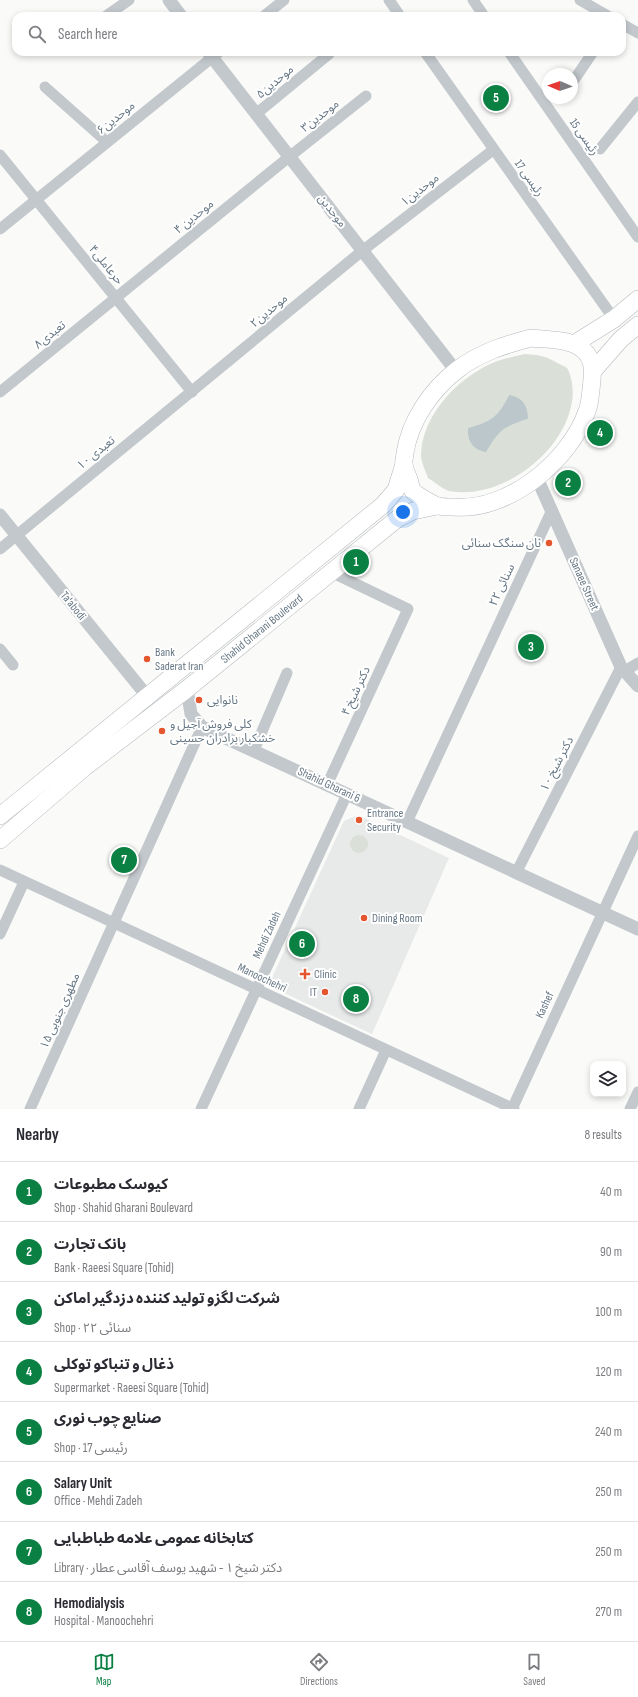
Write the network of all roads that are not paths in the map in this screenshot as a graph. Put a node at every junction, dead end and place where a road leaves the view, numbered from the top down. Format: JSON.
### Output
{"nodes":[{"id":1,"x":128,"y":0,"type":"edge"},
{"id":2,"x":169,"y":0,"type":"edge"},
{"id":3,"x":284,"y":0,"type":"edge"},
{"id":4,"x":389,"y":0,"type":"edge"},
{"id":5,"x":473,"y":0,"type":"edge"},
{"id":6,"x":580,"y":0,"type":"edge"},
{"id":7,"x":112,"y":12,"type":"edge"},
{"id":8,"x":178,"y":12,"type":"edge"},
{"id":9,"x":269,"y":12,"type":"edge"},
{"id":10,"x":397,"y":12,"type":"edge"},
{"id":11,"x":481,"y":12,"type":"edge"},
{"id":12,"x":601,"y":12,"type":"edge"},
{"id":13,"x":626,"y":26,"type":"edge"},
{"id":14,"x":638,"y":33,"type":"edge"},
{"id":15,"x":211,"y":56,"type":"edge"},
{"id":16,"x":214,"y":56,"type":"edge"},
{"id":17,"x":327,"y":56,"type":"edge"},
{"id":18,"x":428,"y":56,"type":"edge"},
{"id":19,"x":512,"y":56,"type":"edge"},
{"id":20,"x":590,"y":56,"type":"edge"},
{"id":21,"x":578,"y":74,"type":"edge"},
{"id":22,"x":45,"y":87,"type":"dead end"},
{"id":23,"x":366,"y":96,"type":"dead end"},
{"id":24,"x":638,"y":102,"type":"edge"},
{"id":25,"x":256,"y":114,"type":"junction"},
{"id":26,"x":107,"y":142,"type":"junction"},
{"id":27,"x":600,"y":149,"type":"dead end"},
{"id":28,"x":493,"y":150,"type":"junction"},
{"id":29,"x":0,"y":155,"type":"edge"},
{"id":30,"x":289,"y":157,"type":"junction"},
{"id":31,"x":36,"y":199,"type":"junction"},
{"id":32,"x":0,"y":229,"type":"edge"},
{"id":33,"x":638,"y":237,"type":"edge"},
{"id":34,"x":362,"y":251,"type":"junction"},
{"id":35,"x":116,"y":298,"type":"junction"},
{"id":36,"x":638,"y":299,"type":"edge"},
{"id":37,"x":614,"y":319,"type":"junction"},
{"id":38,"x":638,"y":325,"type":"edge"},
{"id":39,"x":574,"y":344,"type":"junction"},
{"id":40,"x":456,"y":371,"type":"junction"},
{"id":41,"x":593,"y":371,"type":"junction"},
{"id":42,"x":0,"y":392,"type":"edge"},
{"id":43,"x":192,"y":392,"type":"junction"},
{"id":44,"x":404,"y":464,"type":"junction"},
{"id":45,"x":537,"y":478,"type":"junction"},
{"id":46,"x":437,"y":506,"type":"junction"},
{"id":47,"x":552,"y":510,"type":"junction"},
{"id":48,"x":0,"y":515,"type":"edge"},
{"id":49,"x":16,"y":535,"type":"junction"},
{"id":50,"x":0,"y":548,"type":"edge"},
{"id":51,"x":333,"y":573,"type":"junction"},
{"id":52,"x":0,"y":649,"type":"edge"},
{"id":53,"x":638,"y":662,"type":"edge"},
{"id":54,"x":13,"y":665,"type":"dead end"},
{"id":55,"x":623,"y":669,"type":"junction"},
{"id":56,"x":287,"y":673,"type":"dead end"},
{"id":57,"x":638,"y":686,"type":"edge"},
{"id":58,"x":187,"y":689,"type":"junction"},
{"id":59,"x":147,"y":696,"type":"junction"},
{"id":60,"x":202,"y":727,"type":"junction"},
{"id":61,"x":254,"y":750,"type":"junction"},
{"id":62,"x":327,"y":784,"type":"junction"},
{"id":63,"x":347,"y":794,"type":"junction"},
{"id":64,"x":0,"y":816,"type":"edge"},
{"id":65,"x":407,"y":822,"type":"junction"},
{"id":66,"x":638,"y":836,"type":"edge"},
{"id":67,"x":0,"y":840,"type":"edge"},
{"id":68,"x":0,"y":870,"type":"edge"},
{"id":69,"x":516,"y":873,"type":"junction"},
{"id":70,"x":24,"y":882,"type":"junction"},
{"id":71,"x":602,"y":912,"type":"junction"},
{"id":72,"x":114,"y":923,"type":"junction"},
{"id":73,"x":638,"y":929,"type":"edge"},
{"id":74,"x":0,"y":934,"type":"edge"},
{"id":75,"x":256,"y":989,"type":"junction"},
{"id":76,"x":386,"y":1050,"type":"junction"},
{"id":77,"x":638,"y":1092,"type":"edge"},
{"id":78,"x":30,"y":1109,"type":"edge"},
{"id":79,"x":200,"y":1109,"type":"edge"},
{"id":80,"x":359,"y":1109,"type":"edge"},
{"id":81,"x":512,"y":1109,"type":"edge"},
{"id":82,"x":630,"y":1109,"type":"edge"}],
"edges":[{"from":1,"to":7,"type":"street"},
{"from":2,"to":8,"type":"street"},
{"from":3,"to":9,"type":"street"},
{"from":4,"to":10,"type":"street"},
{"from":5,"to":11,"type":"street"},
{"from":6,"to":12,"type":"street"},
{"from":13,"to":14,"type":"street"},
{"from":15,"to":26,"type":"street","name":"موحدین۶"},
{"from":16,"to":25,"type":"street","name":"موحدین"},
{"from":17,"to":25,"type":"street","name":"موحدین۵"},
{"from":18,"to":28,"type":"street","name":"رئیسی 17"},
{"from":19,"to":33,"type":"street","name":"رئیسی 15"},
{"from":20,"to":21,"type":"street"},
{"from":22,"to":26,"type":"street"},
{"from":23,"to":30,"type":"street","name":"موحدین۳"},
{"from":24,"to":27,"type":"street"},
{"from":25,"to":30,"type":"street","name":"موحدین"},
{"from":26,"to":31,"type":"street","name":"موحدین۶"},
{"from":28,"to":34,"type":"street","name":"موحدین۱"},
{"from":28,"to":37,"type":"street","name":"رئیسی 17"},
{"from":29,"to":31,"type":"street","name":"حرعاملی۴"},
{"from":30,"to":34,"type":"street","name":"موحدین"},
{"from":30,"to":35,"type":"street","name":"موحدین ۴"},
{"from":31,"to":32,"type":"street","name":"موحدین۶"},
{"from":31,"to":35,"type":"street","name":"حرعاملی۴"},
{"from":34,"to":40,"type":"street","name":"موحدین"},
{"from":34,"to":43,"type":"street","name":"موحدین۲"},
{"from":35,"to":42,"type":"street","name":"تعبدی۸"},
{"from":35,"to":43,"type":"street","name":"حرعاملی۴"},
{"from":36,"to":37,"type":"main road"},
{"from":37,"to":39,"type":"main road"},
{"from":38,"to":41,"type":"main road"},
{"from":39,"to":40,"type":"main road","name":"Shahid Gharani Boulevard"},
{"from":39,"to":41,"type":"main road"},
{"from":40,"to":44,"type":"main road","name":"Shahid Gharani Boulevard"},
{"from":41,"to":45,"type":"main road"},
{"from":43,"to":49,"type":"street","name":"تعبدی ۱۰"},
{"from":44,"to":46,"type":"main road"},
{"from":44,"to":59,"type":"main road","name":"Shahid Gharani Boulevard"},
{"from":45,"to":46,"type":"main road"},
{"from":45,"to":47,"type":"street","name":"Sanaee Street"},
{"from":46,"to":51,"type":"main road","name":"Shahid Gharani Boulevard"},
{"from":47,"to":55,"type":"street","name":"Sanaee Street"},
{"from":47,"to":65,"type":"street","name":"سنائی ۲۲"},
{"from":48,"to":49,"type":"street","name":"Ta'abodi"},
{"from":49,"to":50,"type":"street","name":"تعبدی ۱۰"},
{"from":49,"to":59,"type":"street","name":"Ta'abodi"},
{"from":51,"to":58,"type":"main road","name":"Shahid Gharani Boulevard"},
{"from":51,"to":62,"type":"street","name":"دکتر شیخ ۴"},
{"from":52,"to":54,"type":"street"},
{"from":53,"to":55,"type":"street"},
{"from":55,"to":57,"type":"street","name":"Sanaee Street"},
{"from":55,"to":69,"type":"street","name":"دکتر شیخ ۱۰"},
{"from":56,"to":61,"type":"street"},
{"from":58,"to":60,"type":"street"},
{"from":58,"to":67,"type":"main road","name":"Shahid Gharani Boulevard"},
{"from":59,"to":64,"type":"main road","name":"Shahid Gharani Boulevard"},
{"from":60,"to":61,"type":"street","name":"Shahid Gharani 6"},
{"from":60,"to":72,"type":"street","name":"مطهری جنوبی ۱۵"},
{"from":61,"to":62,"type":"street","name":"Shahid Gharani 6"},
{"from":62,"to":63,"type":"street","name":"Shahid Gharani 6"},
{"from":63,"to":65,"type":"street","name":"Shahid Gharani 6"},
{"from":63,"to":75,"type":"street","name":"Mehdi Zadeh"},
{"from":65,"to":69,"type":"street","name":"Shahid Gharani 6"},
{"from":66,"to":71,"type":"street","name":"Kashef"},
{"from":68,"to":70,"type":"street","name":"Manoochehri"},
{"from":69,"to":71,"type":"street","name":"Shahid Gharani 6"},
{"from":70,"to":72,"type":"street","name":"Manoochehri"},
{"from":70,"to":74,"type":"street"},
{"from":71,"to":73,"type":"street","name":"Shahid Gharani 6"},
{"from":71,"to":81,"type":"street","name":"Kashef"},
{"from":72,"to":75,"type":"street","name":"Manoochehri"},
{"from":72,"to":78,"type":"street","name":"مطهری جنوبی ۱۵"},
{"from":75,"to":76,"type":"street","name":"Manoochehri"},
{"from":75,"to":79,"type":"street","name":"Mehdi Zadeh"},
{"from":76,"to":80,"type":"street"},
{"from":76,"to":81,"type":"street","name":"Manoochehri"},
{"from":77,"to":82,"type":"street"}]}
